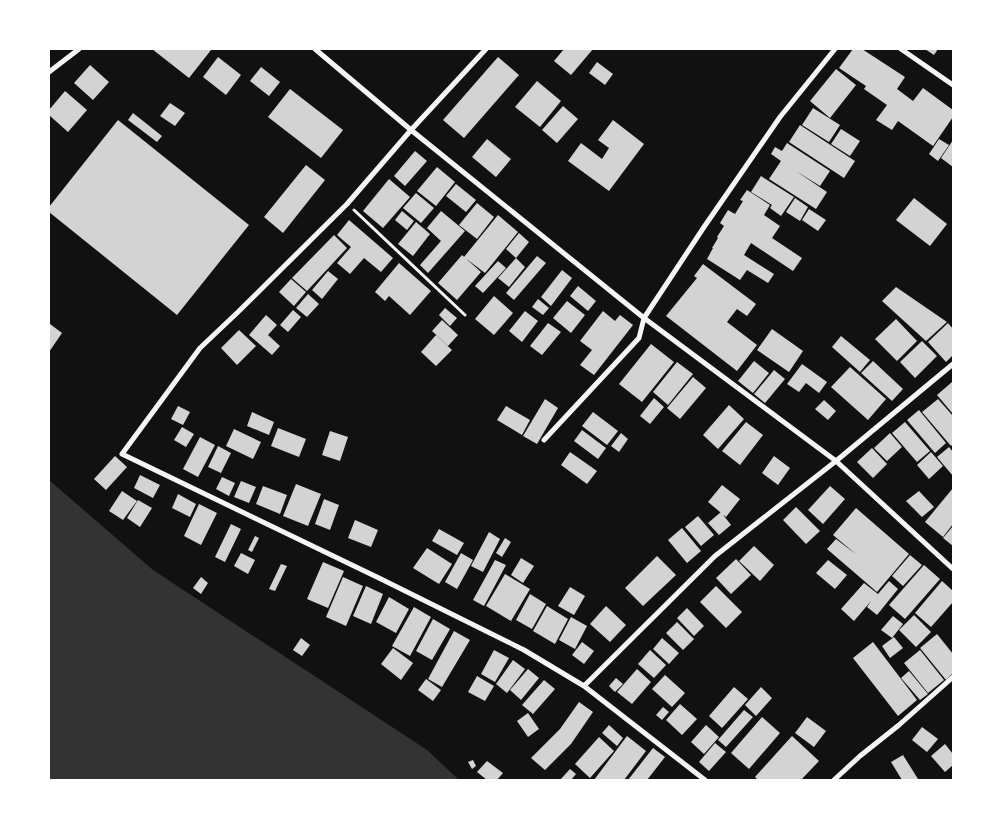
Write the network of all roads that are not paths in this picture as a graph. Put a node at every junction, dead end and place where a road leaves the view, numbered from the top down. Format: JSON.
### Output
{"nodes":[{"id":1,"x":79,"y":49,"type":"edge"},
{"id":2,"x":315,"y":49,"type":"edge"},
{"id":3,"x":486,"y":49,"type":"edge"},
{"id":4,"x":834,"y":49,"type":"edge"},
{"id":5,"x":901,"y":49,"type":"edge"},
{"id":6,"x":49,"y":72,"type":"edge"},
{"id":7,"x":953,"y":84,"type":"edge"},
{"id":8,"x":411,"y":130,"type":"junction"},
{"id":9,"x":644,"y":318,"type":"junction"},
{"id":10,"x":953,"y":364,"type":"edge"},
{"id":11,"x":544,"y":440,"type":"dead end"},
{"id":12,"x":836,"y":461,"type":"junction"},
{"id":13,"x":953,"y":569,"type":"edge"},
{"id":14,"x":953,"y":677,"type":"edge"},
{"id":15,"x":584,"y":686,"type":"junction"},
{"id":16,"x":705,"y":780,"type":"edge"},
{"id":17,"x":834,"y":780,"type":"edge"}],
"edges":[{"from":1,"to":6,"type":"street"},
{"from":2,"to":8,"type":"street"},
{"from":3,"to":8,"type":"street"},
{"from":4,"to":9,"type":"street"},
{"from":5,"to":7,"type":"street"},
{"from":8,"to":9,"type":"street"},
{"from":8,"to":15,"type":"street"},
{"from":9,"to":11,"type":"street"},
{"from":9,"to":12,"type":"street"},
{"from":10,"to":12,"type":"street"},
{"from":12,"to":13,"type":"street"},
{"from":12,"to":15,"type":"street"},
{"from":14,"to":17,"type":"street"},
{"from":15,"to":16,"type":"street"}]}
